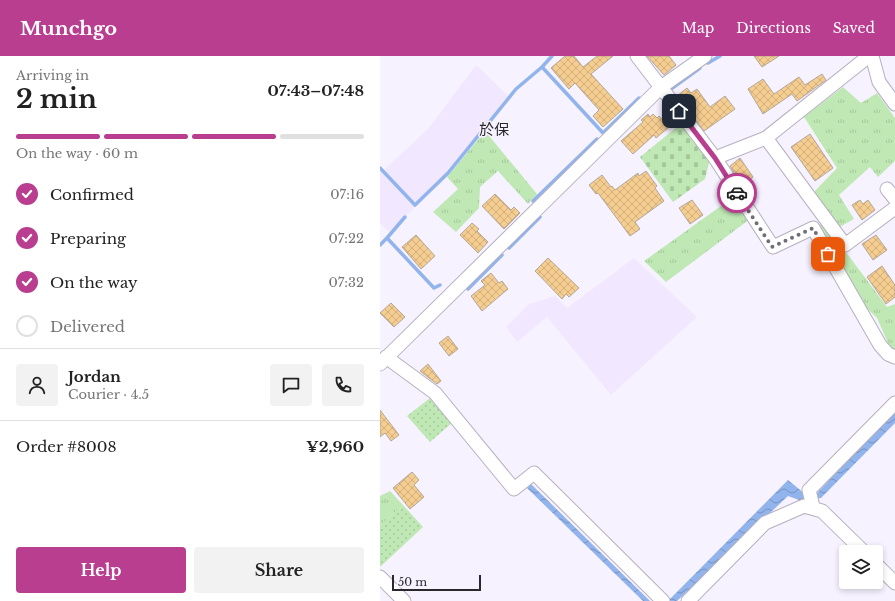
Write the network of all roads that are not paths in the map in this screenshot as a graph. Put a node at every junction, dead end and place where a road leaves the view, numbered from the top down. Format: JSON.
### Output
{"nodes":[{"id":1,"x":637,"y":56,"type":"edge"},
{"id":2,"x":705,"y":56,"type":"edge"},
{"id":3,"x":869,"y":56,"type":"edge"},
{"id":4,"x":872,"y":56,"type":"edge"},
{"id":5,"x":662,"y":87,"type":"junction"},
{"id":6,"x":895,"y":104,"type":"edge"},
{"id":7,"x":766,"y":138,"type":"junction"},
{"id":8,"x":715,"y":158,"type":"junction"},
{"id":9,"x":895,"y":208,"type":"edge"},
{"id":10,"x":895,"y":357,"type":"edge"},
{"id":11,"x":383,"y":361,"type":"edge"},
{"id":12,"x":895,"y":403,"type":"edge"},
{"id":13,"x":813,"y":507,"type":"junction"},
{"id":14,"x":857,"y":545,"type":"edge"},
{"id":15,"x":883,"y":571,"type":"edge"},
{"id":16,"x":380,"y":577,"type":"edge"},
{"id":17,"x":895,"y":583,"type":"edge"},
{"id":18,"x":404,"y":601,"type":"edge"},
{"id":19,"x":663,"y":601,"type":"edge"},
{"id":20,"x":688,"y":601,"type":"edge"}],
"edges":[{"from":1,"to":5,"type":"street"},
{"from":2,"to":5,"type":"street"},
{"from":3,"to":7,"type":"street"},
{"from":4,"to":6,"type":"street"},
{"from":5,"to":8,"type":"street"},
{"from":5,"to":11,"type":"street"},
{"from":7,"to":8,"type":"street"},
{"from":7,"to":9,"type":"street"},
{"from":8,"to":10,"type":"street"},
{"from":11,"to":19,"type":"street"},
{"from":12,"to":13,"type":"street"},
{"from":13,"to":14,"type":"street"},
{"from":13,"to":20,"type":"street"},
{"from":15,"to":17,"type":"street"},
{"from":16,"to":18,"type":"street"}]}
